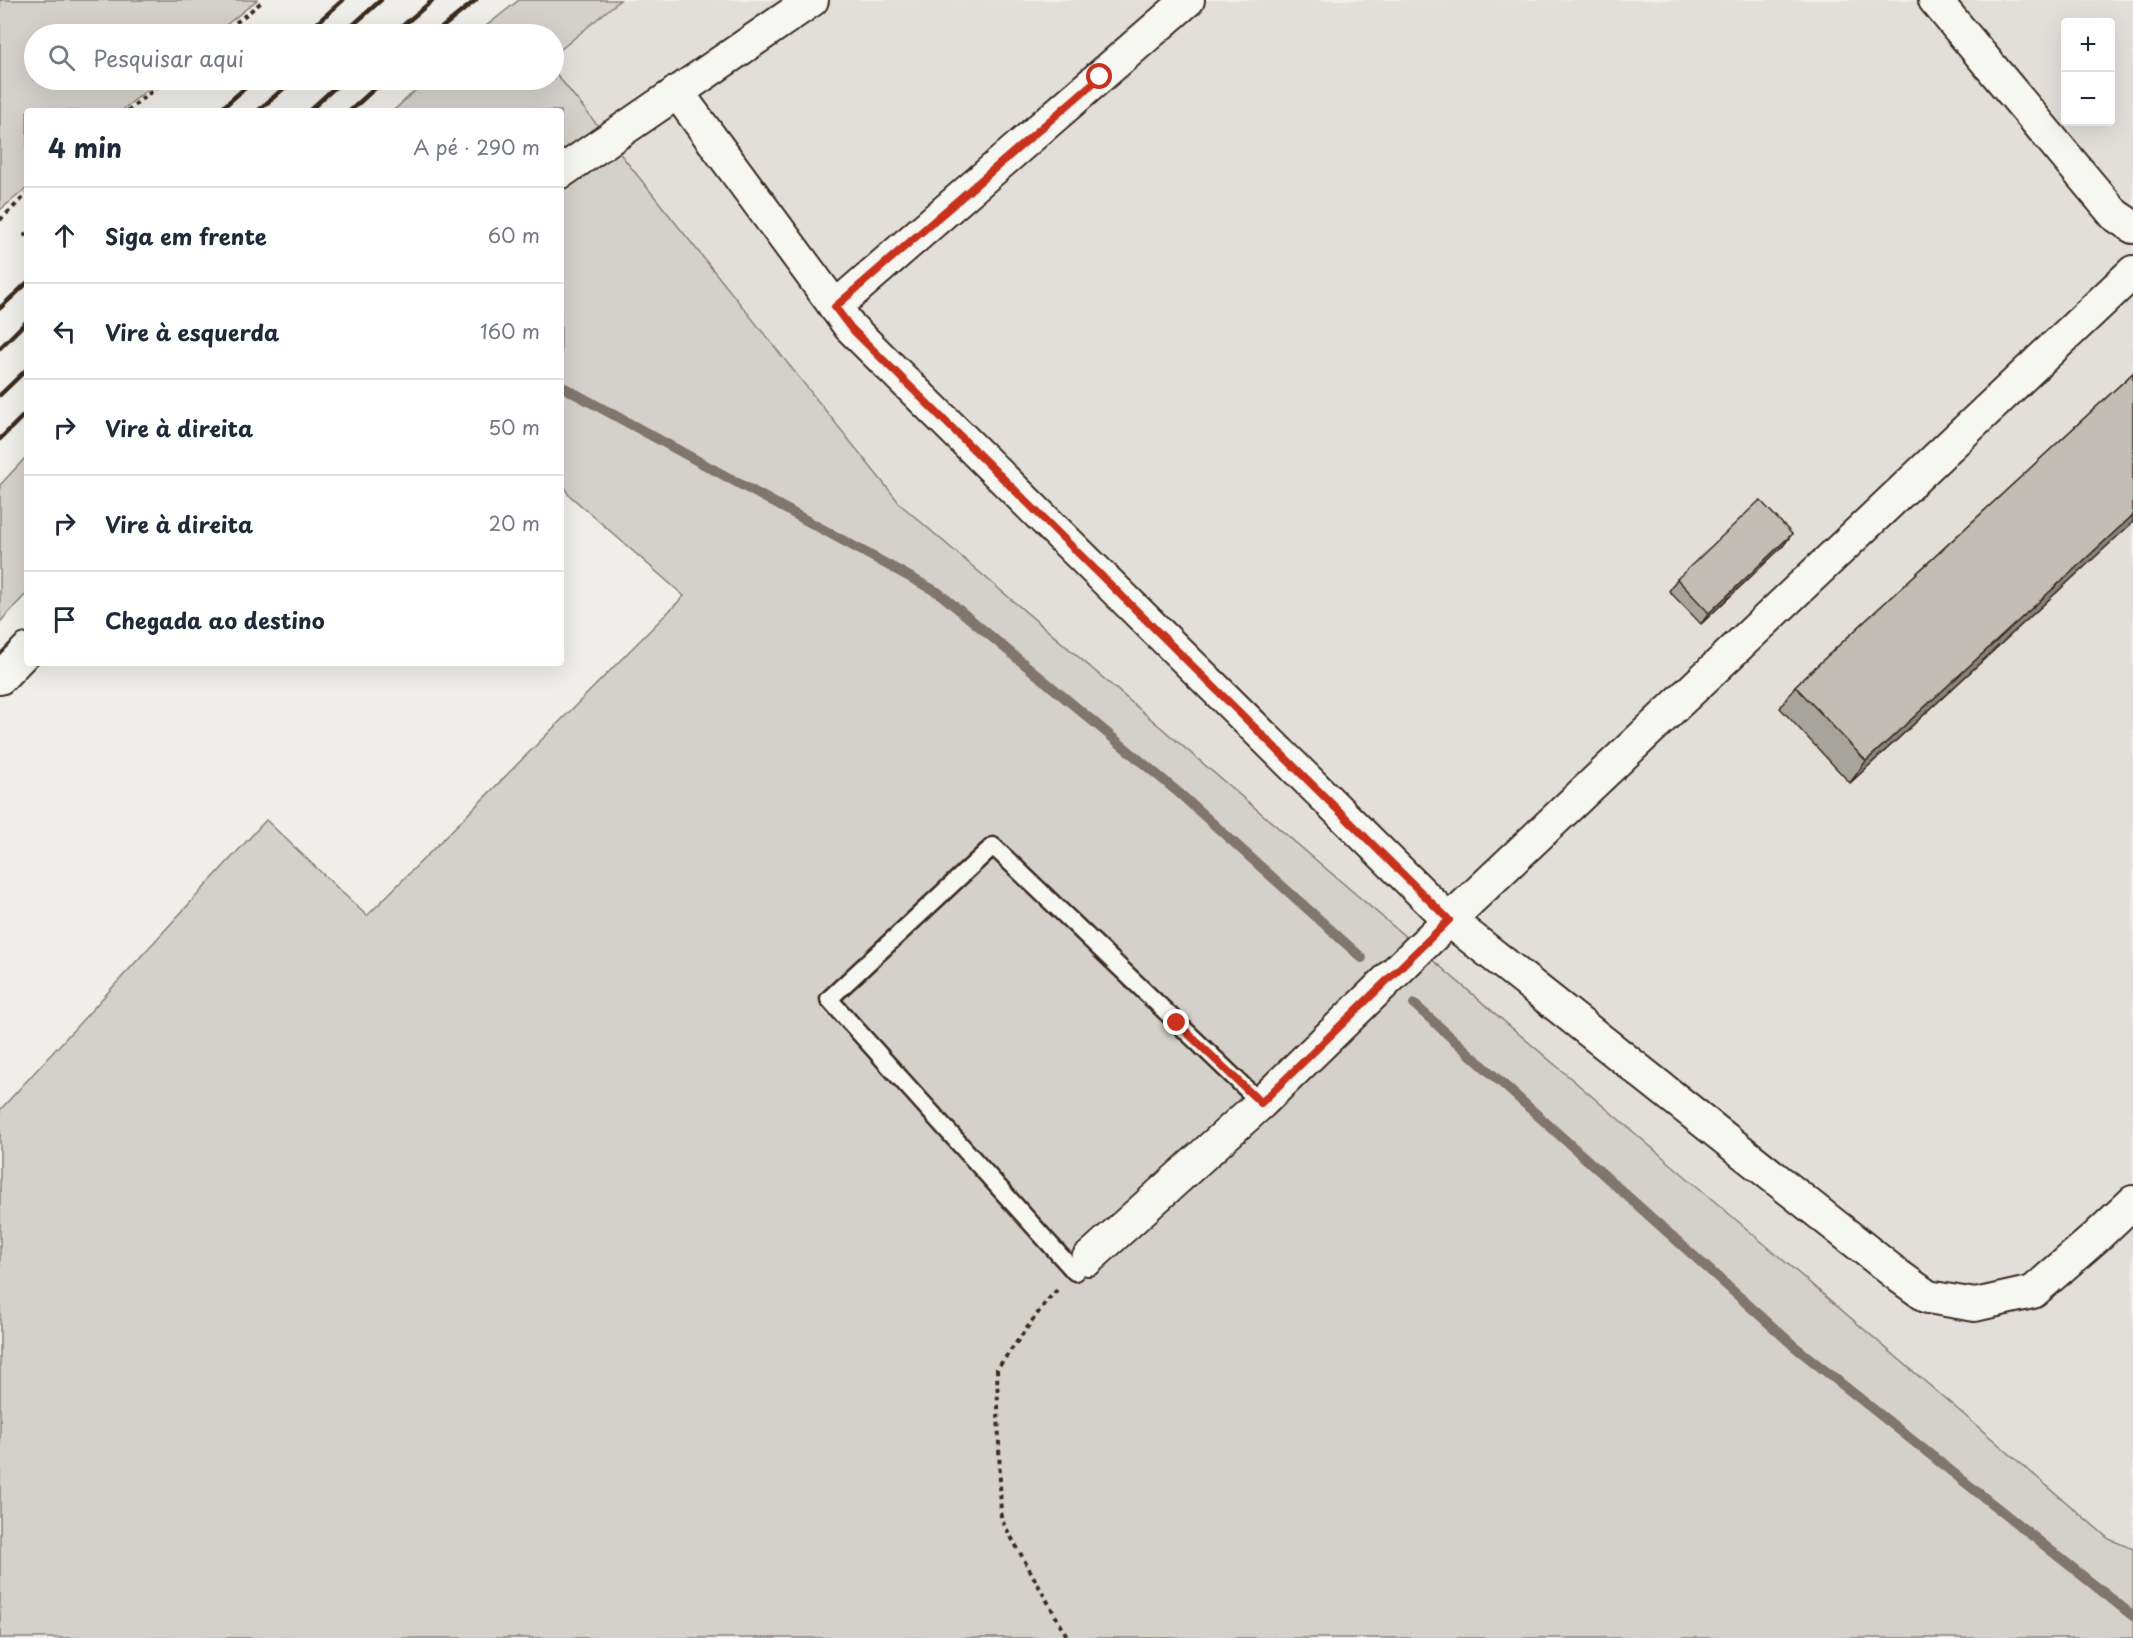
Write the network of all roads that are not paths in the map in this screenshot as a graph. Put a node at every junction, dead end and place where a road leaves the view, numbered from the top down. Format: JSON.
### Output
{"nodes":[{"id":1,"x":812,"y":0,"type":"edge"},
{"id":2,"x":1188,"y":0,"type":"edge"},
{"id":3,"x":1935,"y":0,"type":"edge"},
{"id":4,"x":677,"y":92,"type":"junction"},
{"id":5,"x":564,"y":170,"type":"edge"},
{"id":6,"x":2133,"y":227,"type":"edge"},
{"id":7,"x":2133,"y":272,"type":"edge"},
{"id":8,"x":835,"y":307,"type":"junction"},
{"id":9,"x":24,"y":653,"type":"edge"},
{"id":10,"x":0,"y":678,"type":"edge"},
{"id":11,"x":1449,"y":920,"type":"junction"},
{"id":12,"x":1261,"y":1103,"type":"junction"},
{"id":13,"x":2133,"y":1202,"type":"edge"},
{"id":14,"x":1081,"y":1265,"type":"joint"}],
"edges":[{"from":1,"to":4,"type":"street"},
{"from":2,"to":8,"type":"street"},
{"from":3,"to":6,"type":"street"},
{"from":4,"to":5,"type":"street"},
{"from":4,"to":8,"type":"street"},
{"from":7,"to":11,"type":"street"},
{"from":8,"to":11,"type":"street"},
{"from":9,"to":10,"type":"street"},
{"from":11,"to":12,"type":"street"},
{"from":11,"to":13,"type":"street"},
{"from":12,"to":14,"type":"street"},
{"from":12,"to":14,"type":"lane"}]}
